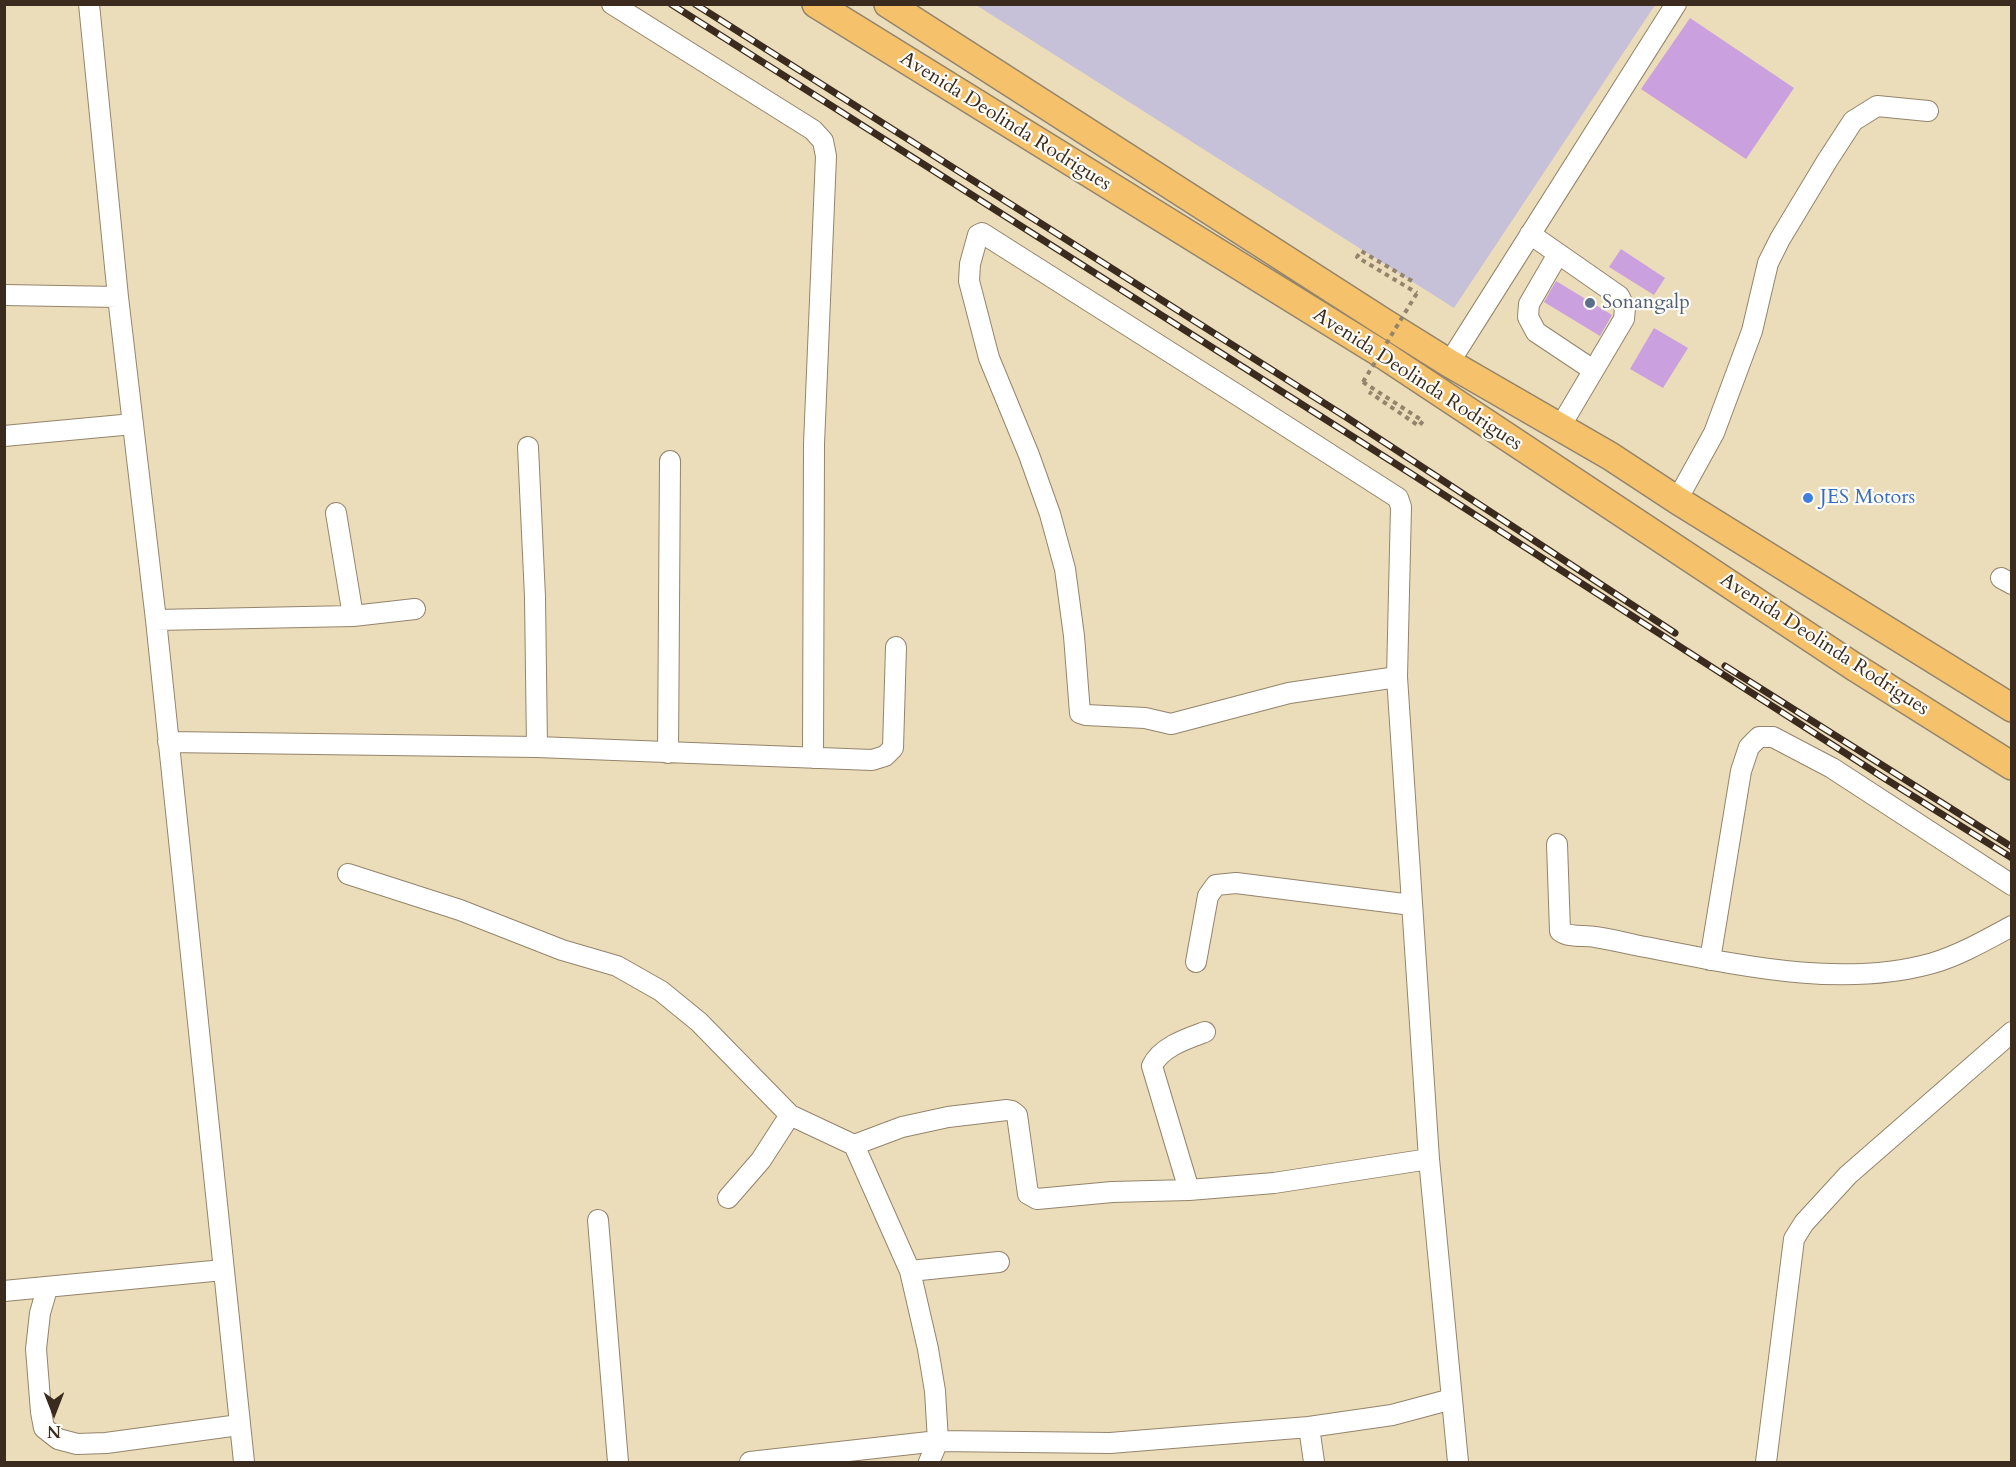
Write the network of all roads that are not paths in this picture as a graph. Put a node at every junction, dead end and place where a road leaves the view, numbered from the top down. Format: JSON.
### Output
{"nodes":[{"id":1,"x":89,"y":4,"type":"edge"},
{"id":2,"x":612,"y":4,"type":"edge"},
{"id":3,"x":816,"y":4,"type":"edge"},
{"id":4,"x":888,"y":4,"type":"edge"},
{"id":5,"x":1676,"y":4,"type":"edge"},
{"id":6,"x":1928,"y":111,"type":"dead end"},
{"id":7,"x":1530,"y":234,"type":"junction"},
{"id":8,"x":1558,"y":254,"type":"junction"},
{"id":9,"x":4,"y":295,"type":"edge"},
{"id":10,"x":118,"y":297,"type":"junction"},
{"id":11,"x":1449,"y":363,"type":"junction"},
{"id":12,"x":1593,"y":370,"type":"junction"},
{"id":13,"x":133,"y":424,"type":"junction"},
{"id":14,"x":1560,"y":427,"type":"junction"},
{"id":15,"x":4,"y":436,"type":"edge"},
{"id":16,"x":528,"y":447,"type":"dead end"},
{"id":17,"x":670,"y":461,"type":"dead end"},
{"id":18,"x":1677,"y":500,"type":"junction"},
{"id":19,"x":336,"y":513,"type":"dead end"},
{"id":20,"x":415,"y":609,"type":"dead end"},
{"id":21,"x":353,"y":616,"type":"junction"},
{"id":22,"x":156,"y":620,"type":"junction"},
{"id":23,"x":896,"y":647,"type":"dead end"},
{"id":24,"x":1396,"y":677,"type":"junction"},
{"id":25,"x":2012,"y":708,"type":"edge"},
{"id":26,"x":168,"y":742,"type":"junction"},
{"id":27,"x":537,"y":747,"type":"junction"},
{"id":28,"x":668,"y":753,"type":"junction"},
{"id":29,"x":813,"y":758,"type":"junction"},
{"id":30,"x":2012,"y":766,"type":"edge"},
{"id":31,"x":1557,"y":844,"type":"dead end"},
{"id":32,"x":348,"y":874,"type":"dead end"},
{"id":33,"x":2012,"y":885,"type":"edge"},
{"id":34,"x":1412,"y":905,"type":"junction"},
{"id":35,"x":2012,"y":926,"type":"edge"},
{"id":36,"x":1710,"y":960,"type":"junction"},
{"id":37,"x":1196,"y":962,"type":"dead end"},
{"id":38,"x":1205,"y":1032,"type":"dead end"},
{"id":39,"x":2012,"y":1032,"type":"edge"},
{"id":40,"x":790,"y":1116,"type":"junction"},
{"id":41,"x":854,"y":1145,"type":"junction"},
{"id":42,"x":1429,"y":1159,"type":"junction"},
{"id":43,"x":1189,"y":1190,"type":"junction"},
{"id":44,"x":728,"y":1198,"type":"dead end"},
{"id":45,"x":598,"y":1220,"type":"dead end"},
{"id":46,"x":999,"y":1262,"type":"dead end"},
{"id":47,"x":223,"y":1270,"type":"junction"},
{"id":48,"x":910,"y":1271,"type":"junction"},
{"id":49,"x":47,"y":1288,"type":"junction"},
{"id":50,"x":4,"y":1292,"type":"edge"},
{"id":51,"x":1452,"y":1399,"type":"junction"},
{"id":52,"x":239,"y":1425,"type":"junction"},
{"id":53,"x":1310,"y":1428,"type":"junction"},
{"id":54,"x":938,"y":1442,"type":"junction"},
{"id":55,"x":244,"y":1462,"type":"edge"},
{"id":56,"x":618,"y":1462,"type":"edge"},
{"id":57,"x":750,"y":1462,"type":"edge"},
{"id":58,"x":929,"y":1462,"type":"edge"},
{"id":59,"x":1314,"y":1462,"type":"edge"},
{"id":60,"x":1458,"y":1462,"type":"edge"},
{"id":61,"x":1766,"y":1462,"type":"edge"}],
"edges":[{"from":1,"to":10,"type":"street"},
{"from":2,"to":29,"type":"street"},
{"from":3,"to":30,"type":"highway","name":"Avenida Deolinda Rodrigues"},
{"from":4,"to":11,"type":"highway","name":"Avenida Deolinda Rodrigues"},
{"from":5,"to":7,"type":"street"},
{"from":6,"to":18,"type":"street"},
{"from":7,"to":8,"type":"street"},
{"from":7,"to":11,"type":"street"},
{"from":8,"to":12,"type":"street"},
{"from":8,"to":12,"type":"street"},
{"from":9,"to":10,"type":"street"},
{"from":10,"to":13,"type":"street"},
{"from":11,"to":14,"type":"highway","name":"Avenida Deolinda Rodrigues"},
{"from":12,"to":14,"type":"street"},
{"from":13,"to":15,"type":"street"},
{"from":13,"to":22,"type":"street"},
{"from":14,"to":18,"type":"highway","name":"Avenida Deolinda Rodrigues"},
{"from":16,"to":27,"type":"street"},
{"from":17,"to":28,"type":"street"},
{"from":18,"to":25,"type":"highway","name":"Avenida Deolinda Rodrigues"},
{"from":19,"to":21,"type":"street"},
{"from":20,"to":21,"type":"street"},
{"from":21,"to":22,"type":"street"},
{"from":22,"to":26,"type":"street"},
{"from":23,"to":29,"type":"street"},
{"from":24,"to":24,"type":"street"},
{"from":24,"to":34,"type":"street"},
{"from":26,"to":27,"type":"street"},
{"from":26,"to":47,"type":"street"},
{"from":27,"to":28,"type":"street"},
{"from":28,"to":29,"type":"street"},
{"from":31,"to":36,"type":"street"},
{"from":32,"to":40,"type":"street"},
{"from":33,"to":36,"type":"street"},
{"from":34,"to":37,"type":"street"},
{"from":34,"to":42,"type":"street"},
{"from":35,"to":36,"type":"street"},
{"from":38,"to":43,"type":"street"},
{"from":39,"to":61,"type":"street"},
{"from":40,"to":41,"type":"street"},
{"from":40,"to":44,"type":"street"},
{"from":41,"to":43,"type":"street"},
{"from":41,"to":48,"type":"street"},
{"from":42,"to":43,"type":"street"},
{"from":42,"to":51,"type":"street"},
{"from":45,"to":56,"type":"street"},
{"from":46,"to":48,"type":"street"},
{"from":47,"to":49,"type":"street"},
{"from":47,"to":52,"type":"street"},
{"from":48,"to":54,"type":"street"},
{"from":49,"to":50,"type":"street"},
{"from":49,"to":52,"type":"street"},
{"from":51,"to":53,"type":"street"},
{"from":51,"to":60,"type":"street"},
{"from":52,"to":55,"type":"street"},
{"from":53,"to":54,"type":"street"},
{"from":53,"to":59,"type":"street"},
{"from":54,"to":57,"type":"street"},
{"from":54,"to":58,"type":"street"}]}
